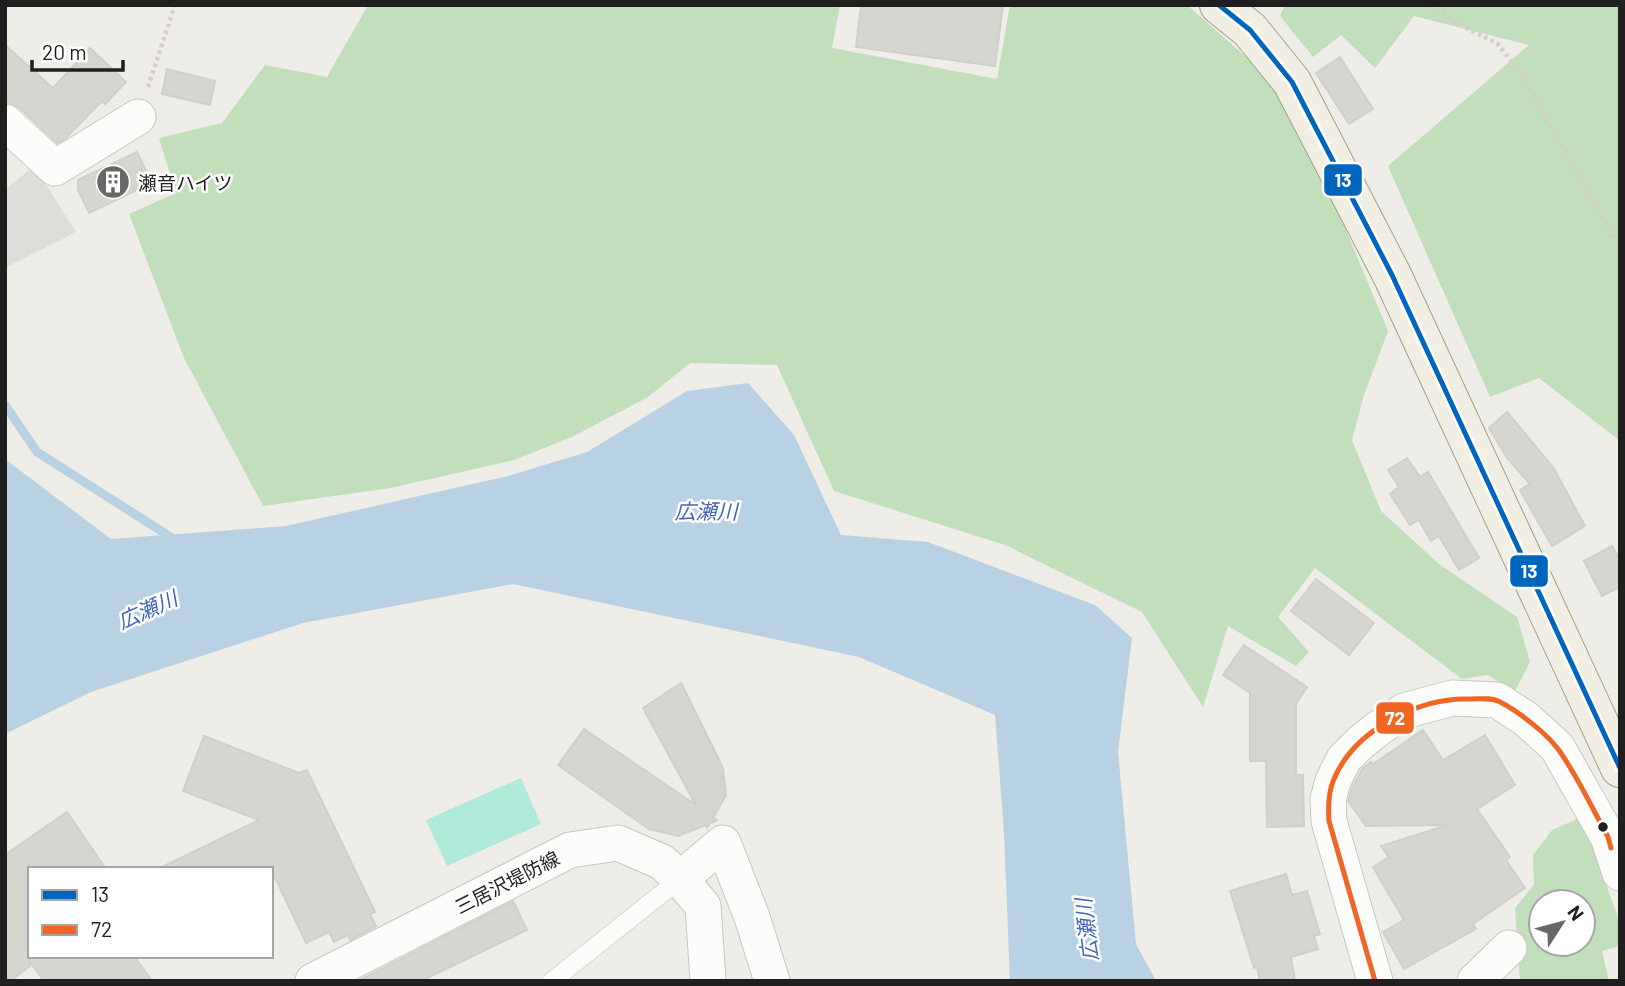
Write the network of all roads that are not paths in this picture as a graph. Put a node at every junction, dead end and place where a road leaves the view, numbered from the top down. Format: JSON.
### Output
{"nodes":[{"id":1,"x":1219,"y":5,"type":"edge"},
{"id":2,"x":138,"y":117,"type":"road end"},
{"id":3,"x":5,"y":122,"type":"edge"},
{"id":4,"x":1620,"y":768,"type":"edge"},
{"id":5,"x":1620,"y":873,"type":"edge"},
{"id":6,"x":680,"y":878,"type":"junction"},
{"id":7,"x":1509,"y":948,"type":"dead end"},
{"id":8,"x":313,"y":981,"type":"edge"},
{"id":9,"x":552,"y":981,"type":"edge"},
{"id":10,"x":708,"y":981,"type":"edge"},
{"id":11,"x":772,"y":981,"type":"edge"},
{"id":12,"x":1375,"y":981,"type":"edge"},
{"id":13,"x":1475,"y":981,"type":"edge"}],
"edges":[{"from":1,"to":4,"type":"main road"},
{"from":2,"to":3,"type":"street"},
{"from":5,"to":12,"type":"street"},
{"from":6,"to":8,"type":"street","name":"三居沢堤防線"},
{"from":6,"to":9,"type":"lane"},
{"from":6,"to":10,"type":"street","name":"三居沢堤防線"},
{"from":6,"to":11,"type":"street"},
{"from":7,"to":13,"type":"street"}]}
